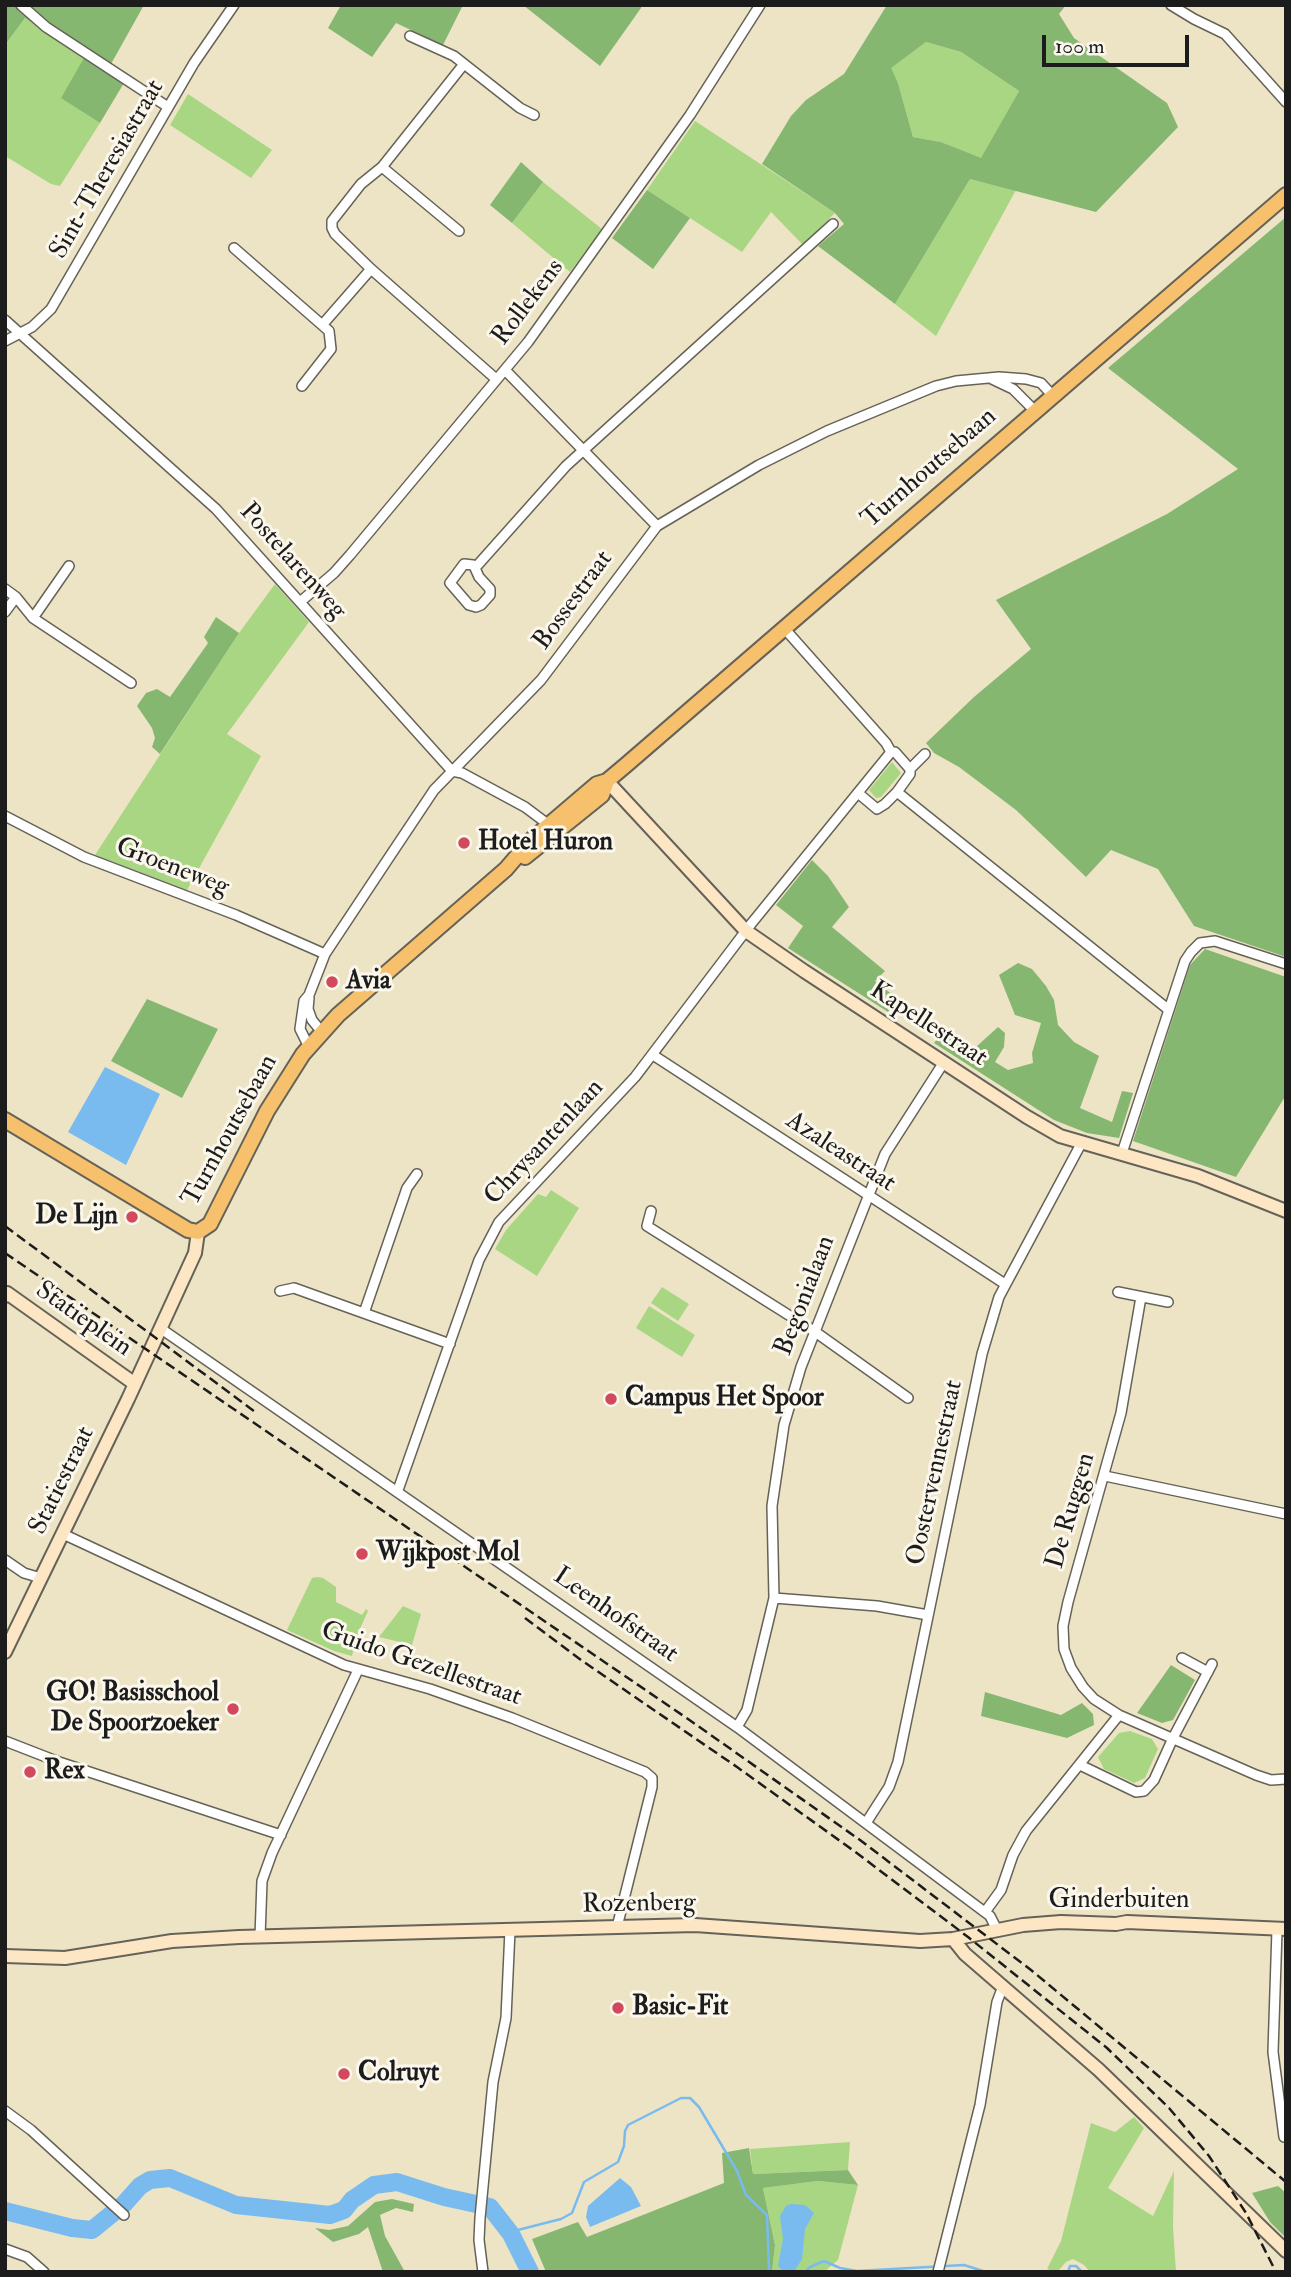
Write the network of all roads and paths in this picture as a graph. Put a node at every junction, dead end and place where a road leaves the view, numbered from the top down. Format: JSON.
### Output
{"nodes":[{"id":1,"x":21,"y":5,"type":"edge"},
{"id":2,"x":234,"y":5,"type":"edge"},
{"id":3,"x":760,"y":5,"type":"edge"},
{"id":4,"x":1171,"y":5,"type":"edge"},
{"id":5,"x":1184,"y":9,"type":"edge"},
{"id":6,"x":410,"y":36,"type":"dead end"},
{"id":7,"x":464,"y":64,"type":"junction"},
{"id":8,"x":1286,"y":102,"type":"edge"},
{"id":9,"x":168,"y":107,"type":"junction"},
{"id":10,"x":534,"y":115,"type":"dead end"},
{"id":11,"x":382,"y":167,"type":"junction"},
{"id":12,"x":1286,"y":195,"type":"edge"},
{"id":13,"x":833,"y":224,"type":"dead end"},
{"id":14,"x":459,"y":231,"type":"dead end"},
{"id":15,"x":234,"y":248,"type":"dead end"},
{"id":16,"x":371,"y":269,"type":"junction"},
{"id":17,"x":5,"y":320,"type":"edge"},
{"id":18,"x":323,"y":324,"type":"junction"},
{"id":19,"x":22,"y":334,"type":"junction"},
{"id":20,"x":5,"y":341,"type":"edge"},
{"id":21,"x":505,"y":370,"type":"junction"},
{"id":22,"x":496,"y":379,"type":"junction"},
{"id":23,"x":990,"y":379,"type":"junction"},
{"id":24,"x":302,"y":386,"type":"dead end"},
{"id":25,"x":1053,"y":396,"type":"junction"},
{"id":26,"x":1035,"y":411,"type":"junction"},
{"id":27,"x":584,"y":451,"type":"junction"},
{"id":28,"x":657,"y":526,"type":"junction"},
{"id":29,"x":69,"y":566,"type":"dead end"},
{"id":30,"x":475,"y":568,"type":"junction"},
{"id":31,"x":5,"y":589,"type":"edge"},
{"id":32,"x":16,"y":597,"type":"junction"},
{"id":33,"x":300,"y":602,"type":"junction"},
{"id":34,"x":5,"y":612,"type":"edge"},
{"id":35,"x":33,"y":618,"type":"junction"},
{"id":36,"x":784,"y":628,"type":"junction"},
{"id":37,"x":131,"y":683,"type":"dead end"},
{"id":38,"x":891,"y":752,"type":"junction"},
{"id":39,"x":925,"y":754,"type":"dead end"},
{"id":40,"x":910,"y":769,"type":"junction"},
{"id":41,"x":452,"y":771,"type":"junction"},
{"id":42,"x":607,"y":781,"type":"junction"},
{"id":43,"x":897,"y":792,"type":"junction"},
{"id":44,"x":858,"y":793,"type":"junction"},
{"id":45,"x":5,"y":816,"type":"edge"},
{"id":46,"x":549,"y":825,"type":"junction"},
{"id":47,"x":506,"y":869,"type":"junction"},
{"id":48,"x":746,"y":931,"type":"junction"},
{"id":49,"x":325,"y":954,"type":"junction"},
{"id":50,"x":1286,"y":964,"type":"edge"},
{"id":51,"x":309,"y":995,"type":"junction"},
{"id":52,"x":1169,"y":1010,"type":"junction"},
{"id":53,"x":321,"y":1031,"type":"junction"},
{"id":54,"x":309,"y":1047,"type":"junction"},
{"id":55,"x":653,"y":1055,"type":"junction"},
{"id":56,"x":944,"y":1062,"type":"junction"},
{"id":57,"x":5,"y":1120,"type":"edge"},
{"id":58,"x":1082,"y":1142,"type":"junction"},
{"id":59,"x":1122,"y":1153,"type":"junction"},
{"id":60,"x":417,"y":1174,"type":"dead end"},
{"id":61,"x":868,"y":1196,"type":"junction"},
{"id":62,"x":651,"y":1211,"type":"dead end"},
{"id":63,"x":1286,"y":1211,"type":"edge"},
{"id":64,"x":198,"y":1233,"type":"junction"},
{"id":65,"x":1005,"y":1284,"type":"junction"},
{"id":66,"x":280,"y":1291,"type":"dead end"},
{"id":67,"x":1118,"y":1292,"type":"dead end"},
{"id":68,"x":6,"y":1294,"type":"edge"},
{"id":69,"x":1141,"y":1297,"type":"junction"},
{"id":70,"x":1168,"y":1302,"type":"dead end"},
{"id":71,"x":364,"y":1313,"type":"junction"},
{"id":72,"x":160,"y":1328,"type":"junction"},
{"id":73,"x":814,"y":1331,"type":"junction"},
{"id":74,"x":450,"y":1344,"type":"junction"},
{"id":75,"x":135,"y":1384,"type":"junction"},
{"id":76,"x":908,"y":1398,"type":"dead end"},
{"id":77,"x":1105,"y":1476,"type":"junction"},
{"id":78,"x":398,"y":1490,"type":"junction"},
{"id":79,"x":1286,"y":1514,"type":"edge"},
{"id":80,"x":63,"y":1534,"type":"junction"},
{"id":81,"x":5,"y":1560,"type":"edge"},
{"id":82,"x":41,"y":1578,"type":"junction"},
{"id":83,"x":774,"y":1598,"type":"junction"},
{"id":84,"x":928,"y":1615,"type":"junction"},
{"id":85,"x":5,"y":1652,"type":"edge"},
{"id":86,"x":1182,"y":1658,"type":"dead end"},
{"id":87,"x":358,"y":1670,"type":"junction"},
{"id":88,"x":1119,"y":1715,"type":"junction"},
{"id":89,"x":737,"y":1727,"type":"junction"},
{"id":90,"x":1173,"y":1738,"type":"junction"},
{"id":91,"x":5,"y":1741,"type":"edge"},
{"id":92,"x":1080,"y":1765,"type":"junction"},
{"id":93,"x":1286,"y":1779,"type":"edge"},
{"id":94,"x":866,"y":1823,"type":"junction"},
{"id":95,"x":281,"y":1835,"type":"junction"},
{"id":96,"x":985,"y":1912,"type":"junction"},
{"id":97,"x":617,"y":1927,"type":"junction"},
{"id":98,"x":510,"y":1930,"type":"junction"},
{"id":99,"x":997,"y":1930,"type":"junction"},
{"id":100,"x":1282,"y":1930,"type":"edge"},
{"id":101,"x":260,"y":1937,"type":"junction"},
{"id":102,"x":953,"y":1939,"type":"junction"},
{"id":103,"x":5,"y":1956,"type":"edge"},
{"id":104,"x":1003,"y":1986,"type":"junction"},
{"id":105,"x":5,"y":2111,"type":"edge"},
{"id":106,"x":1284,"y":2137,"type":"dead end"},
{"id":107,"x":121,"y":2211,"type":"dead end"},
{"id":108,"x":5,"y":2249,"type":"edge"},
{"id":109,"x":1286,"y":2251,"type":"edge"},
{"id":110,"x":939,"y":2271,"type":"edge"},
{"id":111,"x":44,"y":2272,"type":"edge"},
{"id":112,"x":482,"y":2272,"type":"edge"}],
"edges":[{"from":1,"to":9,"type":"street"},
{"from":2,"to":9,"type":"street","name":"Sint-Theresiastraat"},
{"from":3,"to":21,"type":"street","name":"Rollekens"},
{"from":4,"to":5,"type":"street"},
{"from":5,"to":8,"type":"street"},
{"from":6,"to":7,"type":"street"},
{"from":7,"to":10,"type":"street"},
{"from":7,"to":11,"type":"street"},
{"from":9,"to":19,"type":"street","name":"Sint-Theresiastraat"},
{"from":11,"to":14,"type":"street"},
{"from":11,"to":16,"type":"street"},
{"from":12,"to":25,"type":"main road","name":"Turnhoutsebaan"},
{"from":13,"to":27,"type":"street"},
{"from":15,"to":18,"type":"street"},
{"from":16,"to":18,"type":"street"},
{"from":16,"to":22,"type":"street"},
{"from":17,"to":19,"type":"street","name":"Postelarenweg"},
{"from":18,"to":24,"type":"street"},
{"from":19,"to":20,"type":"street","name":"Sint-Theresiastraat"},
{"from":19,"to":33,"type":"street","name":"Postelarenweg"},
{"from":21,"to":22,"type":"street","name":"Rollekens"},
{"from":21,"to":27,"type":"street"},
{"from":22,"to":33,"type":"street","name":"Rollekens"},
{"from":23,"to":25,"type":"street","name":"Bossestraat"},
{"from":23,"to":26,"type":"street"},
{"from":23,"to":28,"type":"street","name":"Bossestraat"},
{"from":25,"to":26,"type":"main road","name":"Turnhoutsebaan"},
{"from":26,"to":36,"type":"main road","name":"Turnhoutsebaan"},
{"from":27,"to":28,"type":"street"},
{"from":27,"to":30,"type":"street"},
{"from":28,"to":41,"type":"street","name":"Bossestraat"},
{"from":29,"to":35,"type":"street"},
{"from":30,"to":30,"type":"street"},
{"from":31,"to":32,"type":"street"},
{"from":32,"to":34,"type":"street"},
{"from":32,"to":35,"type":"street"},
{"from":33,"to":41,"type":"street","name":"Postelarenweg"},
{"from":35,"to":37,"type":"street"},
{"from":36,"to":38,"type":"street"},
{"from":36,"to":42,"type":"main road","name":"Turnhoutsebaan"},
{"from":38,"to":40,"type":"street"},
{"from":38,"to":44,"type":"street","name":"Chrysantenlaan"},
{"from":39,"to":40,"type":"street"},
{"from":40,"to":43,"type":"street"},
{"from":41,"to":46,"type":"street","name":"Postelarenweg"},
{"from":41,"to":49,"type":"street","name":"Bossestraat"},
{"from":42,"to":46,"type":"main road","name":"Turnhoutsebaan"},
{"from":42,"to":47,"type":"main road","name":"Turnhoutsebaan"},
{"from":42,"to":48,"type":"street","name":"Kapellestraat"},
{"from":43,"to":44,"type":"street"},
{"from":43,"to":52,"type":"street"},
{"from":44,"to":48,"type":"street","name":"Chrysantenlaan"},
{"from":45,"to":49,"type":"street","name":"Groeneweg"},
{"from":46,"to":47,"type":"main road","name":"Turnhoutsebaan"},
{"from":47,"to":53,"type":"main road","name":"Turnhoutsebaan"},
{"from":48,"to":55,"type":"street","name":"Chrysantenlaan"},
{"from":48,"to":56,"type":"street","name":"Kapellestraat"},
{"from":49,"to":51,"type":"street","name":"Bossestraat"},
{"from":50,"to":52,"type":"street"},
{"from":51,"to":53,"type":"street"},
{"from":51,"to":54,"type":"street","name":"Bossestraat"},
{"from":52,"to":59,"type":"street"},
{"from":53,"to":54,"type":"main road","name":"Turnhoutsebaan"},
{"from":54,"to":64,"type":"main road","name":"Turnhoutsebaan"},
{"from":55,"to":61,"type":"street","name":"Azaleastraat"},
{"from":55,"to":74,"type":"street","name":"Chrysantenlaan"},
{"from":56,"to":58,"type":"street","name":"Kapellestraat"},
{"from":56,"to":61,"type":"street","name":"Begonialaan"},
{"from":57,"to":64,"type":"main road"},
{"from":58,"to":59,"type":"street","name":"Kapellestraat"},
{"from":58,"to":65,"type":"street","name":"Oostervennestraat"},
{"from":59,"to":63,"type":"street","name":"Kapellestraat"},
{"from":60,"to":71,"type":"street"},
{"from":61,"to":65,"type":"street","name":"Azaleastraat"},
{"from":61,"to":73,"type":"street","name":"Begonialaan"},
{"from":62,"to":73,"type":"street"},
{"from":64,"to":72,"type":"street","name":"Turnhoutsebaan"},
{"from":65,"to":84,"type":"street","name":"Oostervennestraat"},
{"from":66,"to":71,"type":"street"},
{"from":67,"to":69,"type":"street"},
{"from":68,"to":75,"type":"street","name":"Statieplein"},
{"from":69,"to":70,"type":"street"},
{"from":69,"to":77,"type":"street","name":"De Ruggen"},
{"from":71,"to":74,"type":"street"},
{"from":72,"to":75,"type":"street","name":"Statiestraat"},
{"from":72,"to":78,"type":"street","name":"Leenhofstraat"},
{"from":73,"to":76,"type":"street"},
{"from":73,"to":83,"type":"street","name":"Begonialaan"},
{"from":74,"to":78,"type":"street","name":"Chrysantenlaan"},
{"from":75,"to":80,"type":"street","name":"Statiestraat"},
{"from":77,"to":79,"type":"street"},
{"from":77,"to":88,"type":"street","name":"De Ruggen"},
{"from":78,"to":89,"type":"street","name":"Leenhofstraat"},
{"from":80,"to":82,"type":"street","name":"Statiestraat"},
{"from":80,"to":87,"type":"street","name":"Guido Gezellestraat"},
{"from":81,"to":82,"type":"street"},
{"from":82,"to":85,"type":"street","name":"Statiestraat"},
{"from":83,"to":84,"type":"street"},
{"from":83,"to":89,"type":"street","name":"Begonialaan"},
{"from":84,"to":94,"type":"street","name":"Oostervennestraat"},
{"from":86,"to":90,"type":"street"},
{"from":87,"to":95,"type":"street"},
{"from":87,"to":97,"type":"street","name":"Guido Gezellestraat"},
{"from":88,"to":90,"type":"street","name":"De Ruggen"},
{"from":88,"to":92,"type":"street"},
{"from":89,"to":94,"type":"street","name":"Leenhofstraat"},
{"from":90,"to":92,"type":"street"},
{"from":90,"to":93,"type":"street","name":"De Ruggen"},
{"from":91,"to":95,"type":"street"},
{"from":92,"to":96,"type":"street"},
{"from":94,"to":96,"type":"street","name":"Leenhofstraat"},
{"from":95,"to":101,"type":"street"},
{"from":96,"to":99,"type":"street","name":"Leenhofstraat"},
{"from":97,"to":98,"type":"street","name":"Rozenberg"},
{"from":97,"to":102,"type":"street","name":"Rozenberg"},
{"from":98,"to":101,"type":"street","name":"Rozenberg"},
{"from":98,"to":112,"type":"street"},
{"from":99,"to":100,"type":"street","name":"Ginderbuiten"},
{"from":99,"to":102,"type":"street","name":"Ginderbuiten"},
{"from":100,"to":106,"type":"street"},
{"from":101,"to":103,"type":"street","name":"Rozenberg"},
{"from":102,"to":104,"type":"street"},
{"from":104,"to":109,"type":"street"},
{"from":104,"to":110,"type":"street"},
{"from":105,"to":107,"type":"street"},
{"from":108,"to":111,"type":"street"}]}
